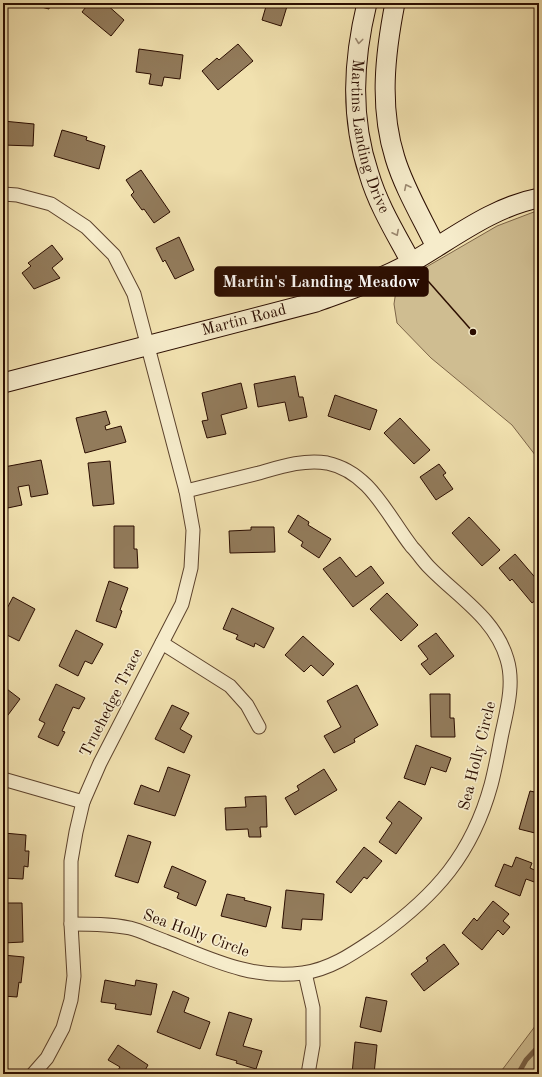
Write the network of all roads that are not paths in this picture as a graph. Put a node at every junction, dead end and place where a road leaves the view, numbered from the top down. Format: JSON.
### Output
{"nodes":[{"id":1,"x":367,"y":3,"type":"edge"},
{"id":2,"x":395,"y":3,"type":"edge"},
{"id":3,"x":3,"y":194,"type":"edge"},
{"id":4,"x":539,"y":198,"type":"edge"},
{"id":5,"x":436,"y":247,"type":"junction"},
{"id":6,"x":411,"y":262,"type":"junction"},
{"id":7,"x":148,"y":346,"type":"junction"},
{"id":8,"x":3,"y":383,"type":"edge"},
{"id":9,"x":186,"y":491,"type":"junction"},
{"id":10,"x":162,"y":643,"type":"junction"},
{"id":11,"x":259,"y":726,"type":"dead end"},
{"id":12,"x":3,"y":779,"type":"edge"},
{"id":13,"x":84,"y":802,"type":"junction"},
{"id":14,"x":71,"y":924,"type":"junction"},
{"id":15,"x":305,"y":973,"type":"junction"},
{"id":16,"x":32,"y":1074,"type":"edge"},
{"id":17,"x":308,"y":1074,"type":"edge"}],
"edges":[{"from":1,"to":6,"type":"street","name":"Martins Landing Drive","one_way":true},
{"from":5,"to":2,"type":"street","name":"Martins Landing Drive","one_way":true},
{"from":3,"to":7,"type":"street","name":"Truehedge Trace"},
{"from":4,"to":5,"type":"street","name":"Martin Road"},
{"from":5,"to":6,"type":"street","name":"Martin Road"},
{"from":6,"to":7,"type":"street","name":"Martin Road"},
{"from":7,"to":8,"type":"street","name":"Martin Road"},
{"from":7,"to":9,"type":"street","name":"Truehedge Trace"},
{"from":9,"to":10,"type":"street","name":"Truehedge Trace"},
{"from":9,"to":15,"type":"street","name":"Sea Holly Circle"},
{"from":10,"to":11,"type":"street"},
{"from":10,"to":13,"type":"street","name":"Truehedge Trace"},
{"from":12,"to":13,"type":"street"},
{"from":13,"to":14,"type":"street","name":"Truehedge Trace"},
{"from":14,"to":15,"type":"street","name":"Sea Holly Circle"},
{"from":14,"to":16,"type":"street","name":"Truehedge Trace"},
{"from":15,"to":17,"type":"street"}]}
